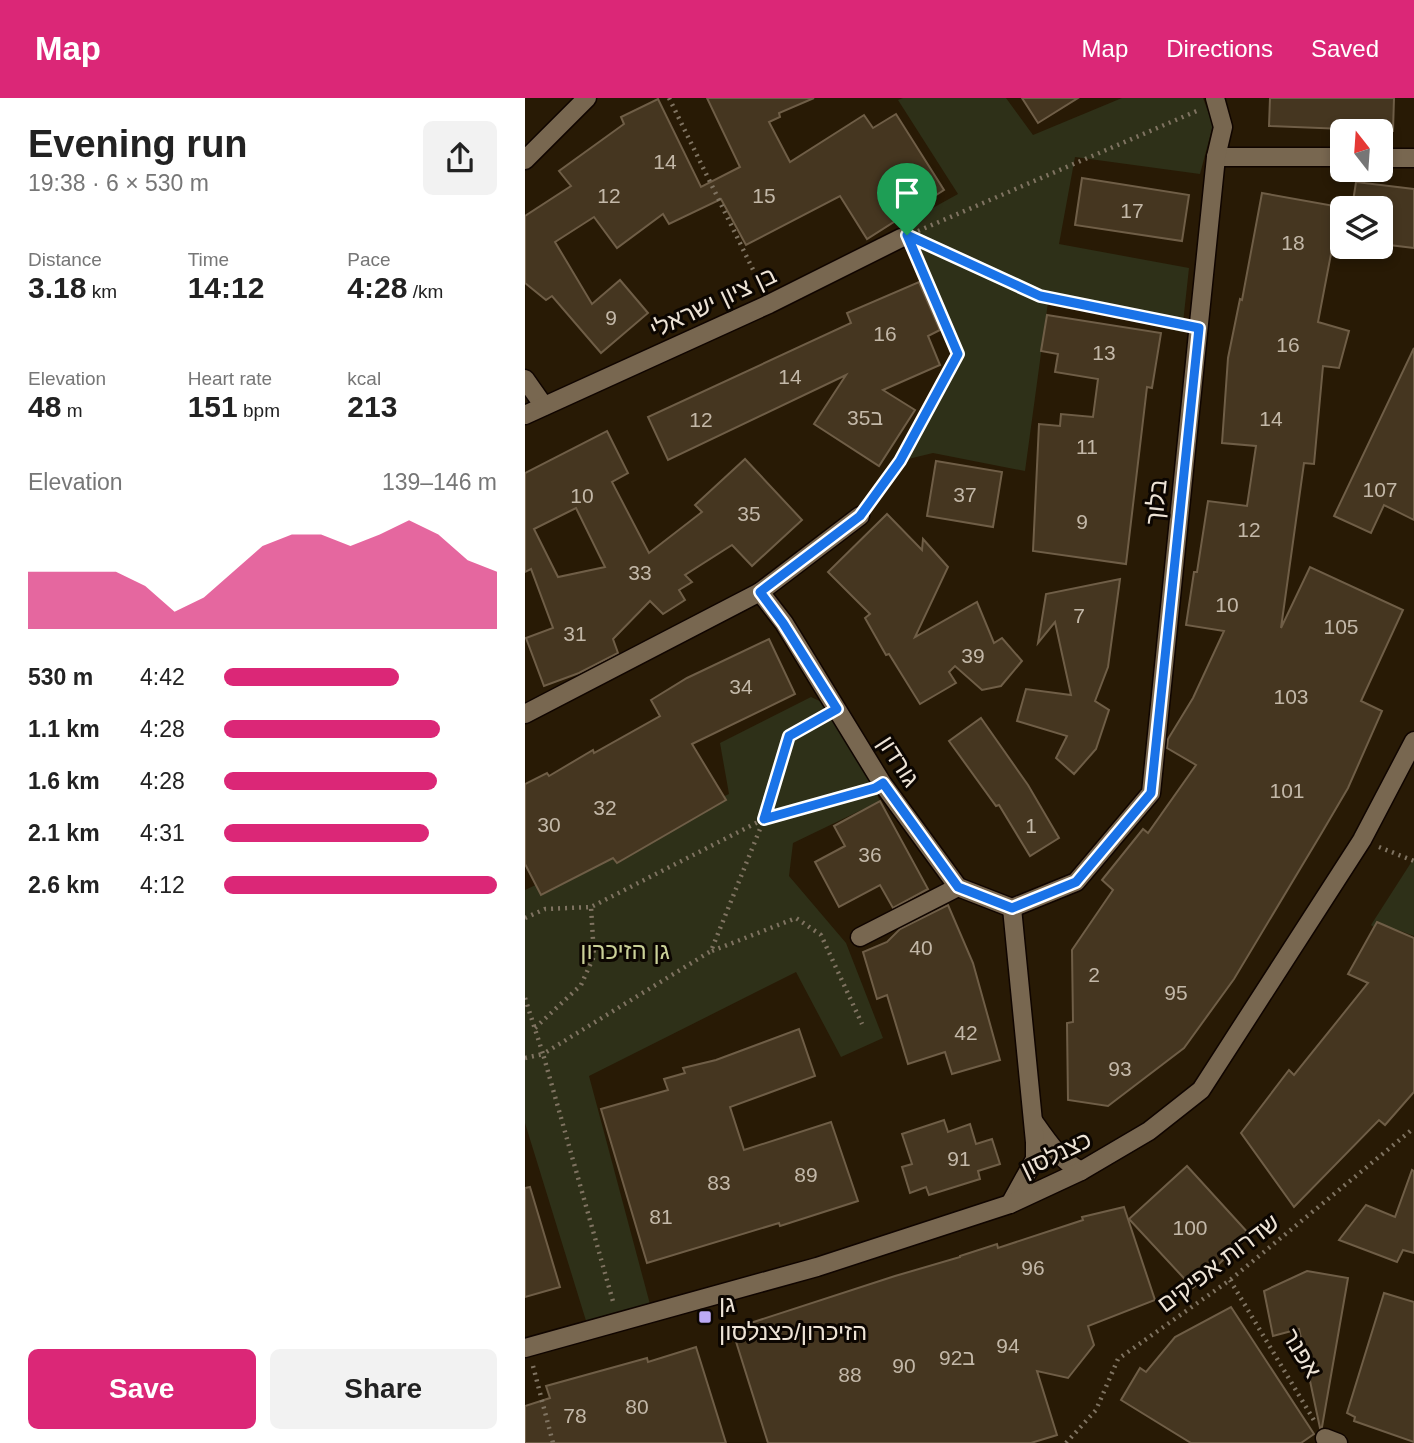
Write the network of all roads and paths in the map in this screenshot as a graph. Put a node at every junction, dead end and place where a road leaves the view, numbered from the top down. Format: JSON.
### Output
{"nodes":[{"id":1,"x":587,"y":98,"type":"edge"},
{"id":2,"x":669,"y":98,"type":"edge"},
{"id":3,"x":1215,"y":101,"type":"edge"},
{"id":4,"x":1216,"y":157,"type":"junction"},
{"id":5,"x":1330,"y":158,"type":"edge"},
{"id":6,"x":1393,"y":158,"type":"edge"},
{"id":7,"x":1414,"y":158,"type":"edge"},
{"id":8,"x":525,"y":160,"type":"edge"},
{"id":9,"x":904,"y":237,"type":"junction"},
{"id":10,"x":769,"y":304,"type":"junction"},
{"id":11,"x":1199,"y":328,"type":"junction"},
{"id":12,"x":525,"y":379,"type":"edge"},
{"id":13,"x":544,"y":406,"type":"junction"},
{"id":14,"x":525,"y":415,"type":"edge"},
{"id":15,"x":860,"y":516,"type":"joint"},
{"id":16,"x":760,"y":592,"type":"junction"},
{"id":17,"x":837,"y":709,"type":"junction"},
{"id":18,"x":525,"y":714,"type":"edge"},
{"id":19,"x":1414,"y":741,"type":"edge"},
{"id":20,"x":883,"y":783,"type":"junction"},
{"id":21,"x":764,"y":819,"type":"junction"},
{"id":22,"x":1362,"y":840,"type":"junction"},
{"id":23,"x":1414,"y":861,"type":"edge"},
{"id":24,"x":958,"y":887,"type":"junction"},
{"id":25,"x":591,"y":907,"type":"junction"},
{"id":26,"x":1012,"y":908,"type":"junction"},
{"id":27,"x":525,"y":918,"type":"edge"},
{"id":28,"x":860,"y":937,"type":"dead end"},
{"id":29,"x":711,"y":951,"type":"junction"},
{"id":30,"x":525,"y":998,"type":"edge"},
{"id":31,"x":862,"y":1024,"type":"dead end"},
{"id":32,"x":535,"y":1028,"type":"junction"},
{"id":33,"x":543,"y":1054,"type":"junction"},
{"id":34,"x":525,"y":1058,"type":"edge"},
{"id":35,"x":1033,"y":1120,"type":"junction"},
{"id":36,"x":1414,"y":1128,"type":"edge"},
{"id":37,"x":1081,"y":1171,"type":"junction"},
{"id":38,"x":1010,"y":1204,"type":"junction"},
{"id":39,"x":1230,"y":1280,"type":"junction"},
{"id":40,"x":619,"y":1323,"type":"junction"},
{"id":41,"x":527,"y":1348,"type":"edge"},
{"id":42,"x":1331,"y":1441,"type":"edge"},
{"id":43,"x":553,"y":1443,"type":"edge"},
{"id":44,"x":1066,"y":1443,"type":"edge"}],
"edges":[{"from":1,"to":8,"type":"street"},
{"from":2,"to":10,"type":"path"},
{"from":3,"to":4,"type":"street","name":"בלוך"},
{"from":3,"to":9,"type":"path"},
{"from":4,"to":5,"type":"street"},
{"from":4,"to":11,"type":"street","name":"בלוך"},
{"from":6,"to":7,"type":"street"},
{"from":9,"to":10,"type":"street","name":"בן ציון ישראלי"},
{"from":9,"to":11,"type":"path"},
{"from":9,"to":15,"type":"path"},
{"from":10,"to":13,"type":"street","name":"בן ציון ישראלי"},
{"from":11,"to":26,"type":"street","name":"בלוך"},
{"from":12,"to":13,"type":"street"},
{"from":13,"to":14,"type":"street","name":"בן ציון ישראלי"},
{"from":15,"to":16,"type":"street"},
{"from":16,"to":17,"type":"street","name":"גורדון"},
{"from":16,"to":18,"type":"street"},
{"from":17,"to":20,"type":"street","name":"גורדון"},
{"from":17,"to":21,"type":"path"},
{"from":19,"to":22,"type":"street","name":"כצנלסון"},
{"from":20,"to":21,"type":"path"},
{"from":20,"to":24,"type":"street","name":"גורדון"},
{"from":21,"to":25,"type":"path"},
{"from":21,"to":29,"type":"path"},
{"from":22,"to":23,"type":"path"},
{"from":22,"to":37,"type":"street","name":"כצנלסון"},
{"from":24,"to":26,"type":"street"},
{"from":24,"to":28,"type":"street"},
{"from":25,"to":27,"type":"path"},
{"from":25,"to":32,"type":"path"},
{"from":26,"to":35,"type":"street"},
{"from":29,"to":31,"type":"path"},
{"from":29,"to":33,"type":"path"},
{"from":30,"to":32,"type":"path"},
{"from":32,"to":33,"type":"path"},
{"from":33,"to":34,"type":"path"},
{"from":33,"to":40,"type":"path"},
{"from":35,"to":37,"type":"street"},
{"from":35,"to":38,"type":"street"},
{"from":36,"to":39,"type":"path","name":"שדרות אפיקים"},
{"from":37,"to":38,"type":"street","name":"כצנלסון"},
{"from":38,"to":40,"type":"street","name":"כצנלסון"},
{"from":39,"to":42,"type":"path","name":"אפנר"},
{"from":39,"to":44,"type":"path","name":"שדרות אפיקים"},
{"from":40,"to":41,"type":"street","name":"כצנלסון"},
{"from":41,"to":43,"type":"path"}]}
